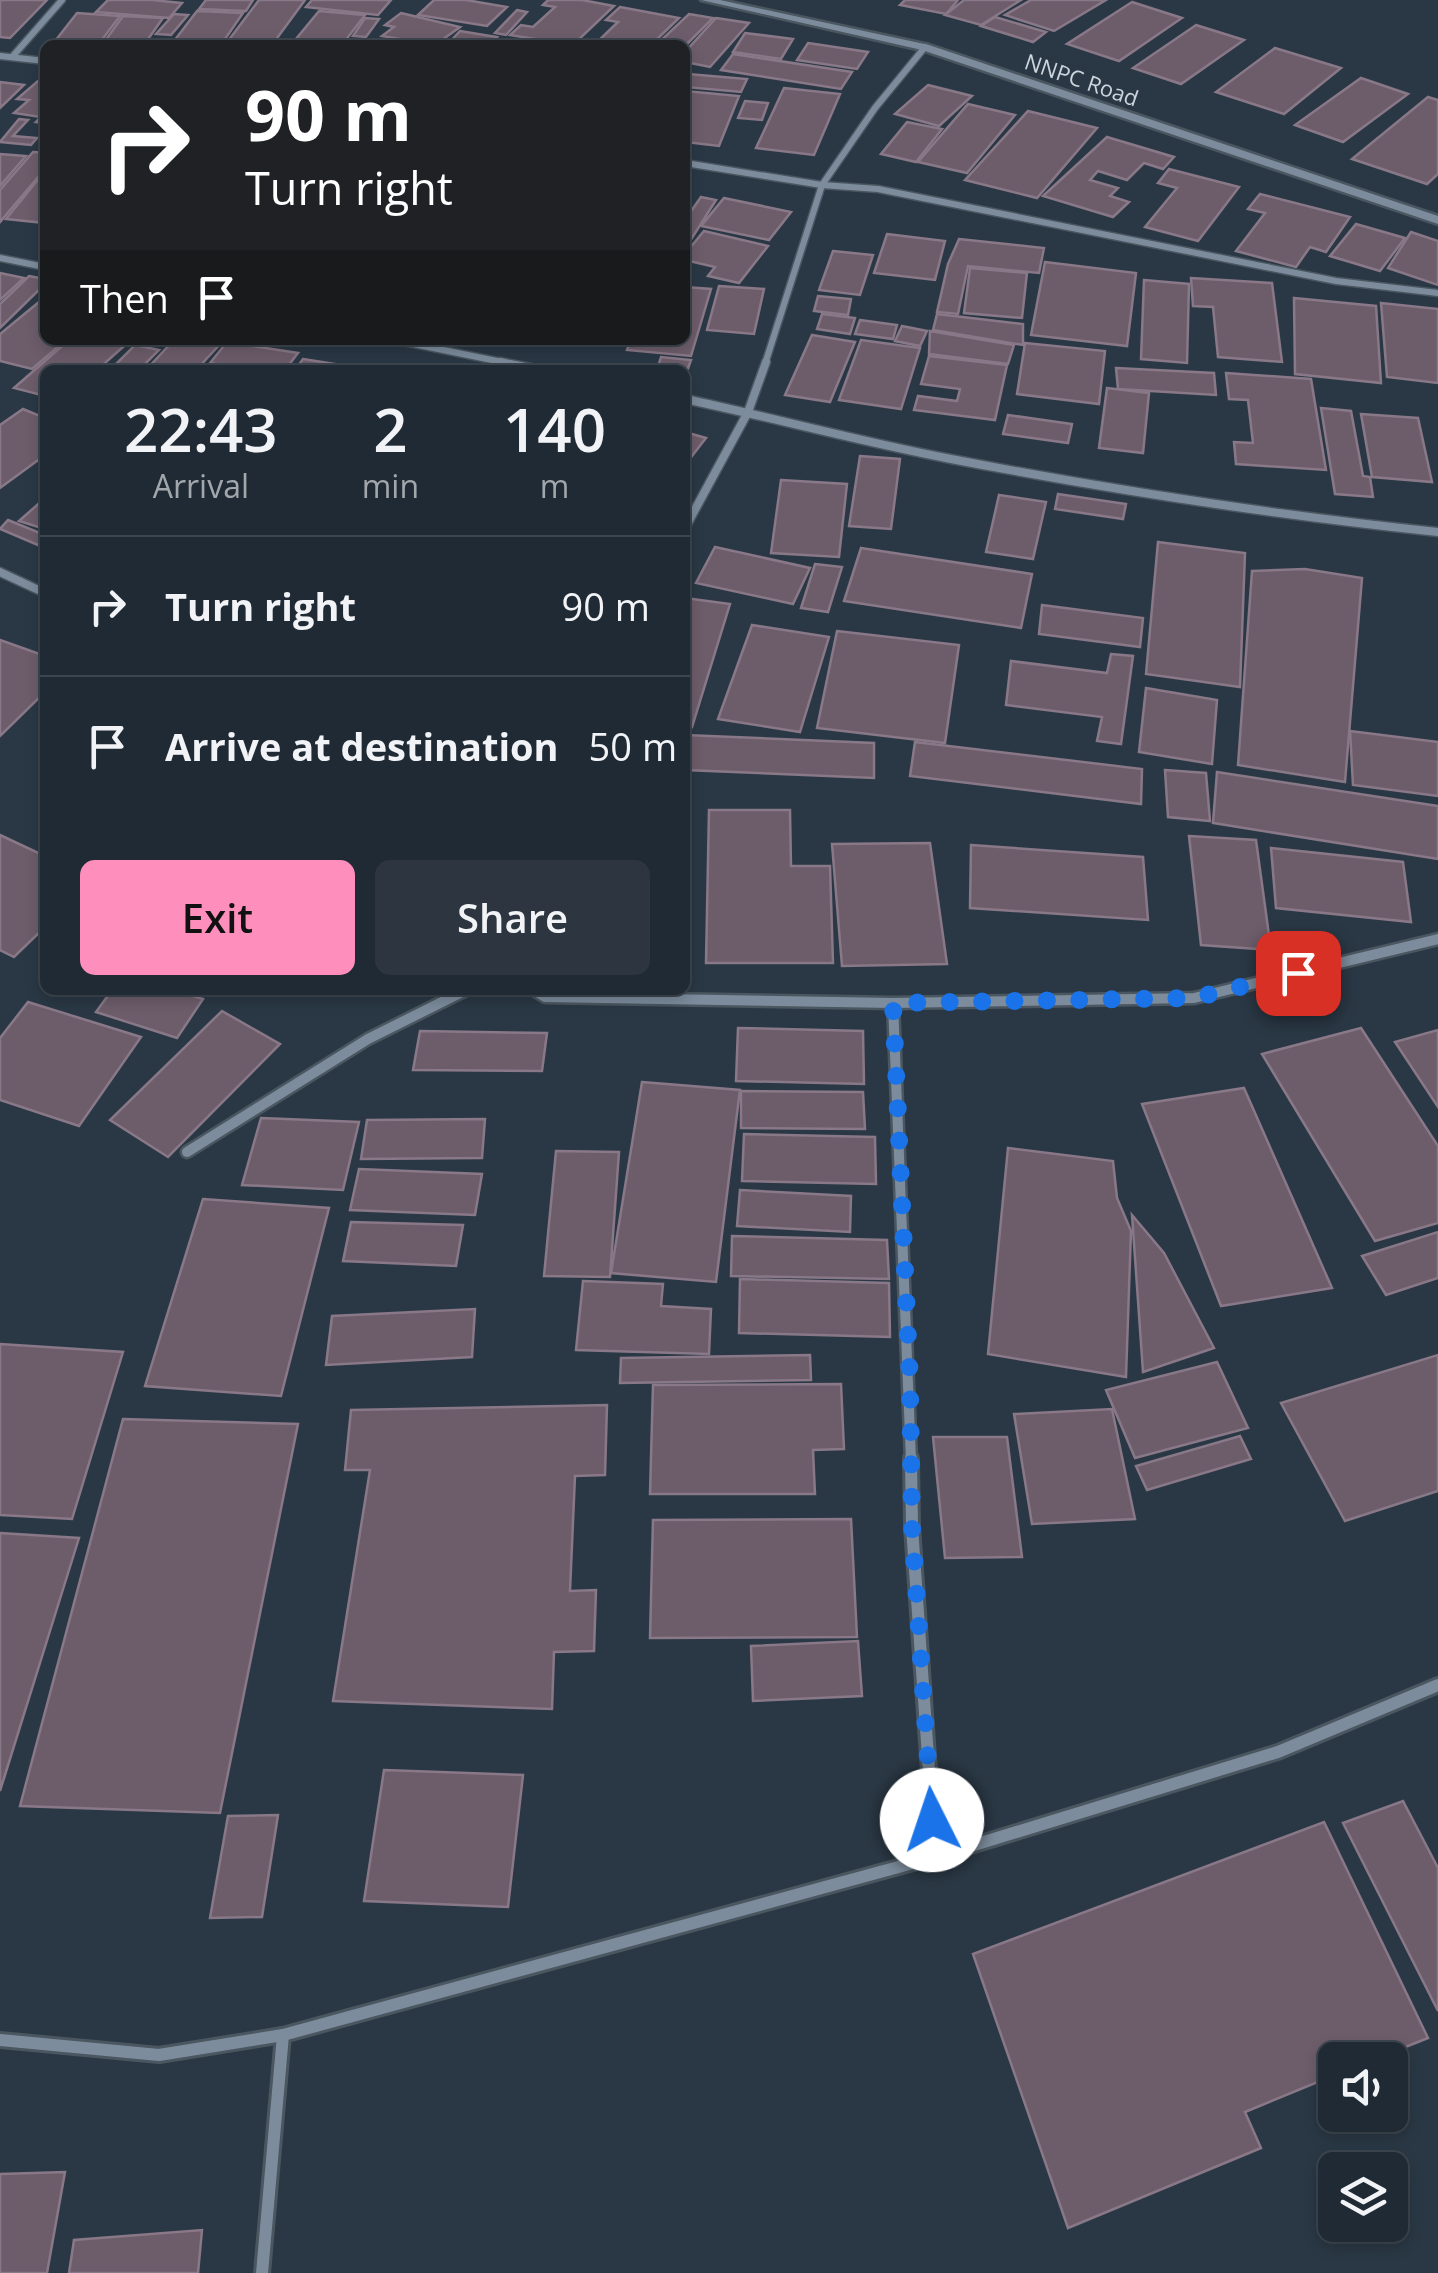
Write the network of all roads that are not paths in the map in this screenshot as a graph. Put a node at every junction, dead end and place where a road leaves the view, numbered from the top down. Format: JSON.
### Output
{"nodes":[{"id":1,"x":62,"y":0,"type":"edge"},
{"id":2,"x":706,"y":0,"type":"edge"},
{"id":3,"x":925,"y":48,"type":"junction"},
{"id":4,"x":0,"y":56,"type":"edge"},
{"id":5,"x":13,"y":56,"type":"junction"},
{"id":6,"x":40,"y":60,"type":"edge"},
{"id":7,"x":690,"y":164,"type":"edge"},
{"id":8,"x":822,"y":185,"type":"junction"},
{"id":9,"x":1438,"y":220,"type":"edge"},
{"id":10,"x":0,"y":258,"type":"edge"},
{"id":11,"x":40,"y":267,"type":"edge"},
{"id":12,"x":1438,"y":293,"type":"edge"},
{"id":13,"x":418,"y":345,"type":"edge"},
{"id":14,"x":516,"y":365,"type":"edge"},
{"id":15,"x":690,"y":400,"type":"edge"},
{"id":16,"x":748,"y":412,"type":"junction"},
{"id":17,"x":690,"y":519,"type":"edge"},
{"id":18,"x":1438,"y":532,"type":"edge"},
{"id":19,"x":0,"y":572,"type":"edge"},
{"id":20,"x":40,"y":592,"type":"edge"},
{"id":21,"x":1438,"y":939,"type":"edge"},
{"id":22,"x":456,"y":995,"type":"edge"},
{"id":23,"x":542,"y":995,"type":"edge"},
{"id":24,"x":893,"y":1003,"type":"junction"},
{"id":25,"x":187,"y":1152,"type":"dead end"},
{"id":26,"x":1438,"y":1685,"type":"edge"},
{"id":27,"x":935,"y":1857,"type":"junction"},
{"id":28,"x":283,"y":2034,"type":"junction"},
{"id":29,"x":0,"y":2040,"type":"edge"},
{"id":30,"x":262,"y":2273,"type":"edge"}],
"edges":[{"from":1,"to":5,"type":"street"},
{"from":2,"to":3,"type":"street","name":"NNPC Road"},
{"from":3,"to":8,"type":"street"},
{"from":3,"to":9,"type":"street","name":"NNPC Road"},
{"from":4,"to":5,"type":"street"},
{"from":5,"to":6,"type":"street"},
{"from":7,"to":8,"type":"street"},
{"from":8,"to":12,"type":"street"},
{"from":8,"to":16,"type":"street"},
{"from":10,"to":11,"type":"street"},
{"from":13,"to":14,"type":"street"},
{"from":15,"to":16,"type":"street"},
{"from":16,"to":17,"type":"street"},
{"from":16,"to":18,"type":"street"},
{"from":19,"to":20,"type":"street"},
{"from":21,"to":24,"type":"street"},
{"from":22,"to":25,"type":"street"},
{"from":23,"to":24,"type":"street"},
{"from":24,"to":27,"type":"street"},
{"from":26,"to":27,"type":"street"},
{"from":27,"to":28,"type":"street"},
{"from":28,"to":29,"type":"street"},
{"from":28,"to":30,"type":"street"}]}
